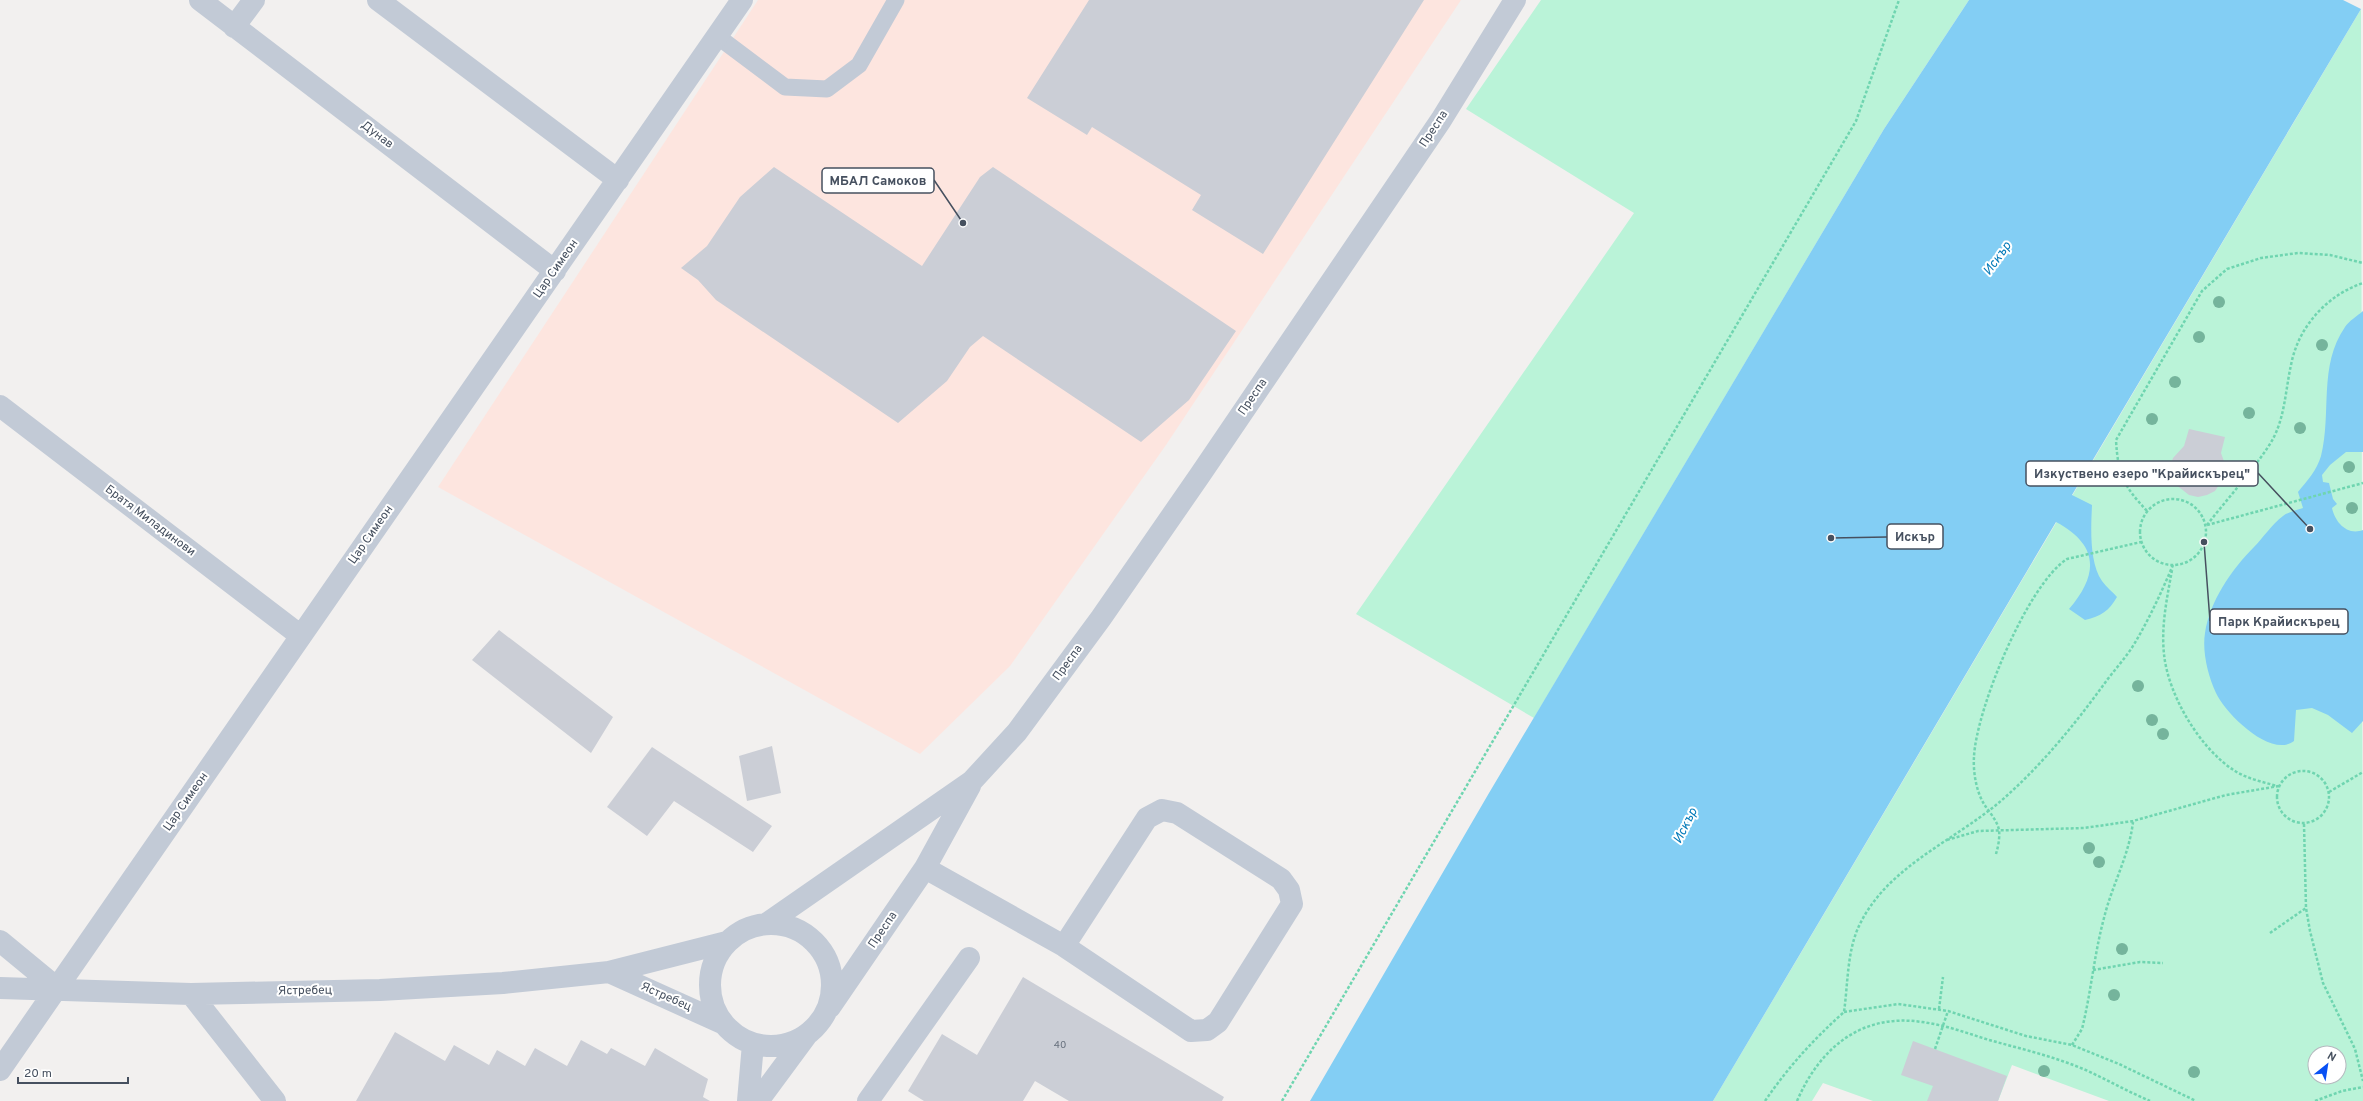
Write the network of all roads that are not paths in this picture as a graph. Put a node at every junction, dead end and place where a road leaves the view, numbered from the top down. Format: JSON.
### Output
{"nodes":[{"id":1,"x":200,"y":0,"type":"edge"},
{"id":2,"x":254,"y":0,"type":"edge"},
{"id":3,"x":378,"y":0,"type":"edge"},
{"id":4,"x":742,"y":0,"type":"edge"},
{"id":5,"x":896,"y":0,"type":"edge"},
{"id":6,"x":1515,"y":0,"type":"edge"},
{"id":7,"x":234,"y":27,"type":"junction"},
{"id":8,"x":717,"y":36,"type":"junction"},
{"id":9,"x":618,"y":180,"type":"junction"},
{"id":10,"x":555,"y":271,"type":"junction"},
{"id":11,"x":0,"y":406,"type":"edge"},
{"id":12,"x":301,"y":636,"type":"junction"},
{"id":13,"x":972,"y":781,"type":"junction"},
{"id":14,"x":925,"y":868,"type":"junction"},
{"id":15,"x":766,"y":924,"type":"junction"},
{"id":16,"x":0,"y":941,"type":"edge"},
{"id":17,"x":727,"y":942,"type":"junction"},
{"id":18,"x":1064,"y":946,"type":"junction"},
{"id":19,"x":969,"y":958,"type":"dead end"},
{"id":20,"x":609,"y":972,"type":"junction"},
{"id":21,"x":0,"y":988,"type":"edge"},
{"id":22,"x":57,"y":988,"type":"junction"},
{"id":23,"x":191,"y":994,"type":"junction"},
{"id":24,"x":825,"y":1014,"type":"junction"},
{"id":25,"x":722,"y":1023,"type":"junction"},
{"id":26,"x":806,"y":1035,"type":"junction"},
{"id":27,"x":753,"y":1044,"type":"junction"},
{"id":28,"x":0,"y":1070,"type":"edge"},
{"id":29,"x":275,"y":1101,"type":"edge"},
{"id":30,"x":748,"y":1101,"type":"edge"},
{"id":31,"x":758,"y":1101,"type":"edge"},
{"id":32,"x":868,"y":1101,"type":"edge"}],
"edges":[{"from":1,"to":7,"type":"street","name":"Дунав"},
{"from":2,"to":7,"type":"street"},
{"from":3,"to":9,"type":"street"},
{"from":4,"to":8,"type":"street","name":"Цар Симеон"},
{"from":5,"to":8,"type":"lane"},
{"from":6,"to":13,"type":"street","name":"Преспа"},
{"from":7,"to":10,"type":"street","name":"Дунав"},
{"from":8,"to":9,"type":"street","name":"Цар Симеон"},
{"from":9,"to":10,"type":"street","name":"Цар Симеон"},
{"from":10,"to":12,"type":"street","name":"Цар Симеон"},
{"from":11,"to":12,"type":"street","name":"Братя Миладинови"},
{"from":12,"to":22,"type":"street","name":"Цар Симеон"},
{"from":13,"to":14,"type":"street","name":"Преспа"},
{"from":13,"to":15,"type":"street","name":"Преспа"},
{"from":14,"to":18,"type":"street"},
{"from":14,"to":24,"type":"street","name":"Преспа"},
{"from":15,"to":17,"type":"street"},
{"from":15,"to":24,"type":"street"},
{"from":16,"to":22,"type":"street"},
{"from":17,"to":20,"type":"street","name":"Ястребец"},
{"from":17,"to":25,"type":"street"},
{"from":18,"to":18,"type":"street"},
{"from":19,"to":32,"type":"street"},
{"from":20,"to":23,"type":"street","name":"Ястребец"},
{"from":20,"to":25,"type":"street","name":"Ястребец"},
{"from":21,"to":22,"type":"street","name":"Ястребец"},
{"from":22,"to":23,"type":"street","name":"Ястребец"},
{"from":22,"to":28,"type":"street","name":"Цар Симеон"},
{"from":23,"to":29,"type":"street"},
{"from":24,"to":26,"type":"street"},
{"from":25,"to":27,"type":"street"},
{"from":26,"to":27,"type":"street"},
{"from":26,"to":31,"type":"street"},
{"from":27,"to":30,"type":"street"}]}
